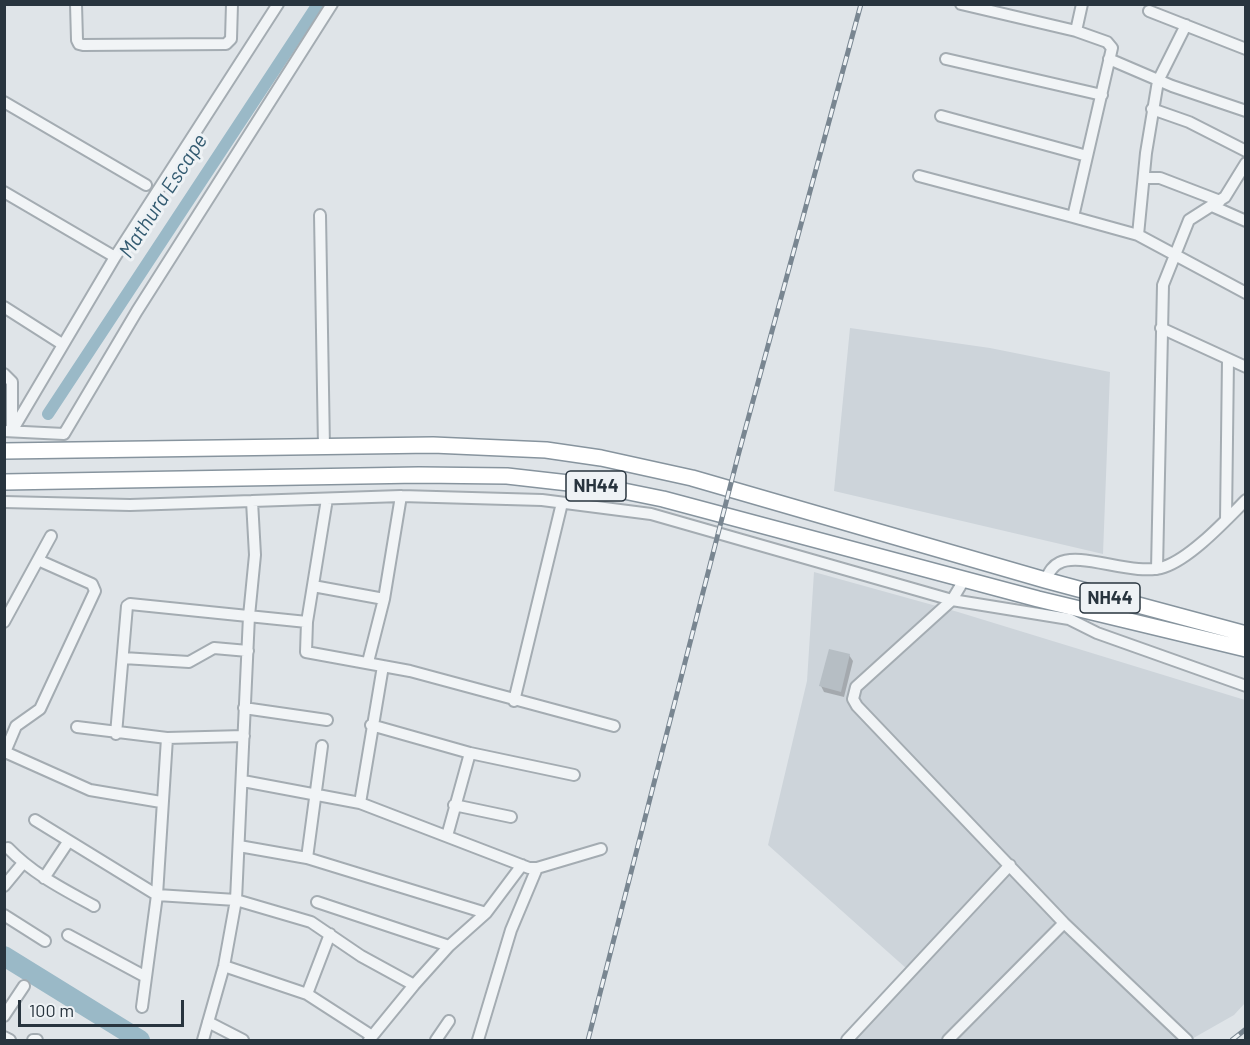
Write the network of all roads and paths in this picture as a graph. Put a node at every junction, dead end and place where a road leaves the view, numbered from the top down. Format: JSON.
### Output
{"nodes":[{"id":1,"x":76,"y":4,"type":"edge"},
{"id":2,"x":232,"y":4,"type":"edge"},
{"id":3,"x":278,"y":4,"type":"edge"},
{"id":4,"x":332,"y":4,"type":"edge"},
{"id":5,"x":961,"y":4,"type":"edge"},
{"id":6,"x":1082,"y":4,"type":"edge"},
{"id":7,"x":1149,"y":11,"type":"dead end"},
{"id":8,"x":1186,"y":25,"type":"junction"},
{"id":9,"x":1076,"y":31,"type":"junction"},
{"id":10,"x":1245,"y":49,"type":"edge"},
{"id":11,"x":946,"y":59,"type":"dead end"},
{"id":12,"x":1110,"y":60,"type":"junction"},
{"id":13,"x":1158,"y":81,"type":"junction"},
{"id":14,"x":1101,"y":95,"type":"junction"},
{"id":15,"x":4,"y":102,"type":"edge"},
{"id":16,"x":1152,"y":109,"type":"junction"},
{"id":17,"x":1245,"y":111,"type":"edge"},
{"id":18,"x":941,"y":116,"type":"dead end"},
{"id":19,"x":1245,"y":151,"type":"edge"},
{"id":20,"x":1087,"y":156,"type":"junction"},
{"id":21,"x":1245,"y":163,"type":"edge"},
{"id":22,"x":919,"y":176,"type":"dead end"},
{"id":23,"x":1143,"y":178,"type":"junction"},
{"id":24,"x":146,"y":185,"type":"dead end"},
{"id":25,"x":4,"y":192,"type":"edge"},
{"id":26,"x":1216,"y":203,"type":"junction"},
{"id":27,"x":320,"y":215,"type":"dead end"},
{"id":28,"x":1073,"y":217,"type":"junction"},
{"id":29,"x":1245,"y":221,"type":"edge"},
{"id":30,"x":1138,"y":235,"type":"junction"},
{"id":31,"x":1175,"y":254,"type":"junction"},
{"id":32,"x":115,"y":257,"type":"junction"},
{"id":33,"x":1245,"y":292,"type":"edge"},
{"id":34,"x":4,"y":307,"type":"edge"},
{"id":35,"x":1161,"y":328,"type":"junction"},
{"id":36,"x":62,"y":344,"type":"junction"},
{"id":37,"x":1228,"y":359,"type":"junction"},
{"id":38,"x":1245,"y":367,"type":"edge"},
{"id":39,"x":4,"y":374,"type":"edge"},
{"id":40,"x":8,"y":431,"type":"edge"},
{"id":41,"x":324,"y":447,"type":"junction"},
{"id":42,"x":4,"y":451,"type":"edge"},
{"id":43,"x":4,"y":482,"type":"edge"},
{"id":44,"x":401,"y":496,"type":"junction"},
{"id":45,"x":327,"y":499,"type":"junction"},
{"id":46,"x":1245,"y":500,"type":"edge"},
{"id":47,"x":252,"y":501,"type":"junction"},
{"id":48,"x":5,"y":502,"type":"edge"},
{"id":49,"x":562,"y":503,"type":"junction"},
{"id":50,"x":1226,"y":520,"type":"junction"},
{"id":51,"x":51,"y":536,"type":"dead end"},
{"id":52,"x":38,"y":560,"type":"junction"},
{"id":53,"x":1156,"y":569,"type":"junction"},
{"id":54,"x":964,"y":580,"type":"junction"},
{"id":55,"x":1045,"y":580,"type":"junction"},
{"id":56,"x":313,"y":586,"type":"junction"},
{"id":57,"x":384,"y":599,"type":"junction"},
{"id":58,"x":952,"y":600,"type":"junction"},
{"id":59,"x":249,"y":616,"type":"junction"},
{"id":60,"x":4,"y":622,"type":"edge"},
{"id":61,"x":307,"y":622,"type":"junction"},
{"id":62,"x":1173,"y":622,"type":"junction"},
{"id":63,"x":1245,"y":634,"type":"edge"},
{"id":64,"x":1245,"y":649,"type":"edge"},
{"id":65,"x":248,"y":651,"type":"junction"},
{"id":66,"x":123,"y":658,"type":"junction"},
{"id":67,"x":368,"y":663,"type":"junction"},
{"id":68,"x":382,"y":666,"type":"junction"},
{"id":69,"x":1245,"y":686,"type":"edge"},
{"id":70,"x":514,"y":701,"type":"junction"},
{"id":71,"x":244,"y":708,"type":"junction"},
{"id":72,"x":327,"y":720,"type":"dead end"},
{"id":73,"x":371,"y":725,"type":"junction"},
{"id":74,"x":614,"y":726,"type":"dead end"},
{"id":75,"x":77,"y":727,"type":"dead end"},
{"id":76,"x":116,"y":734,"type":"junction"},
{"id":77,"x":244,"y":736,"type":"junction"},
{"id":78,"x":166,"y":738,"type":"junction"},
{"id":79,"x":322,"y":746,"type":"dead end"},
{"id":80,"x":470,"y":753,"type":"junction"},
{"id":81,"x":574,"y":775,"type":"dead end"},
{"id":82,"x":243,"y":781,"type":"junction"},
{"id":83,"x":317,"y":795,"type":"junction"},
{"id":84,"x":161,"y":802,"type":"junction"},
{"id":85,"x":360,"y":803,"type":"junction"},
{"id":86,"x":454,"y":805,"type":"junction"},
{"id":87,"x":511,"y":817,"type":"dead end"},
{"id":88,"x":35,"y":820,"type":"dead end"},
{"id":89,"x":447,"y":836,"type":"junction"},
{"id":90,"x":68,"y":842,"type":"junction"},
{"id":91,"x":239,"y":846,"type":"junction"},
{"id":92,"x":8,"y":848,"type":"dead end"},
{"id":93,"x":601,"y":849,"type":"dead end"},
{"id":94,"x":307,"y":858,"type":"junction"},
{"id":95,"x":23,"y":863,"type":"junction"},
{"id":96,"x":522,"y":865,"type":"junction"},
{"id":97,"x":1010,"y":865,"type":"junction"},
{"id":98,"x":537,"y":868,"type":"junction"},
{"id":99,"x":44,"y":878,"type":"junction"},
{"id":100,"x":4,"y":886,"type":"edge"},
{"id":101,"x":157,"y":895,"type":"junction"},
{"id":102,"x":236,"y":900,"type":"junction"},
{"id":103,"x":317,"y":902,"type":"dead end"},
{"id":104,"x":94,"y":906,"type":"dead end"},
{"id":105,"x":486,"y":914,"type":"junction"},
{"id":106,"x":4,"y":915,"type":"edge"},
{"id":107,"x":1064,"y":923,"type":"junction"},
{"id":108,"x":330,"y":934,"type":"junction"},
{"id":109,"x":68,"y":935,"type":"dead end"},
{"id":110,"x":45,"y":941,"type":"dead end"},
{"id":111,"x":449,"y":946,"type":"junction"},
{"id":112,"x":224,"y":966,"type":"junction"},
{"id":113,"x":146,"y":977,"type":"junction"},
{"id":114,"x":414,"y":985,"type":"junction"},
{"id":115,"x":24,"y":986,"type":"dead end"},
{"id":116,"x":307,"y":994,"type":"junction"},
{"id":117,"x":142,"y":1007,"type":"dead end"},
{"id":118,"x":4,"y":1016,"type":"edge"},
{"id":119,"x":449,"y":1021,"type":"dead end"},
{"id":120,"x":208,"y":1022,"type":"junction"},
{"id":121,"x":4,"y":1037,"type":"edge"},
{"id":122,"x":371,"y":1038,"type":"edge"},
{"id":123,"x":10,"y":1041,"type":"edge"},
{"id":124,"x":33,"y":1041,"type":"edge"},
{"id":125,"x":37,"y":1041,"type":"edge"},
{"id":126,"x":203,"y":1041,"type":"edge"},
{"id":127,"x":243,"y":1041,"type":"edge"},
{"id":128,"x":436,"y":1041,"type":"edge"},
{"id":129,"x":478,"y":1041,"type":"edge"},
{"id":130,"x":847,"y":1041,"type":"edge"},
{"id":131,"x":948,"y":1041,"type":"edge"},
{"id":132,"x":1187,"y":1041,"type":"edge"}],
"edges":[{"from":1,"to":2,"type":"street"},
{"from":3,"to":32,"type":"street"},
{"from":4,"to":40,"type":"street"},
{"from":5,"to":9,"type":"street"},
{"from":6,"to":9,"type":"street"},
{"from":7,"to":8,"type":"street"},
{"from":8,"to":10,"type":"street"},
{"from":8,"to":13,"type":"street"},
{"from":9,"to":12,"type":"street"},
{"from":11,"to":14,"type":"street"},
{"from":12,"to":13,"type":"street"},
{"from":12,"to":14,"type":"street"},
{"from":13,"to":16,"type":"street"},
{"from":13,"to":17,"type":"street"},
{"from":14,"to":20,"type":"street"},
{"from":15,"to":24,"type":"street"},
{"from":16,"to":19,"type":"street"},
{"from":16,"to":23,"type":"street"},
{"from":18,"to":20,"type":"street"},
{"from":20,"to":28,"type":"street"},
{"from":21,"to":26,"type":"street"},
{"from":22,"to":28,"type":"street"},
{"from":23,"to":26,"type":"street"},
{"from":23,"to":30,"type":"street"},
{"from":25,"to":32,"type":"street"},
{"from":26,"to":29,"type":"street"},
{"from":26,"to":31,"type":"street"},
{"from":27,"to":41,"type":"street"},
{"from":28,"to":30,"type":"street"},
{"from":30,"to":31,"type":"street"},
{"from":31,"to":33,"type":"street"},
{"from":31,"to":35,"type":"street"},
{"from":32,"to":36,"type":"street"},
{"from":34,"to":36,"type":"street"},
{"from":35,"to":37,"type":"street"},
{"from":35,"to":53,"type":"street"},
{"from":36,"to":40,"type":"street"},
{"from":37,"to":38,"type":"street"},
{"from":37,"to":50,"type":"street"},
{"from":39,"to":40,"type":"street"},
{"from":41,"to":42,"type":"highway","number":"NH44"},
{"from":41,"to":55,"type":"highway","number":"NH44"},
{"from":43,"to":54,"type":"highway","number":"NH44"},
{"from":44,"to":45,"type":"street"},
{"from":44,"to":49,"type":"street"},
{"from":44,"to":57,"type":"street"},
{"from":45,"to":47,"type":"street"},
{"from":45,"to":56,"type":"street"},
{"from":46,"to":50,"type":"street"},
{"from":47,"to":48,"type":"street"},
{"from":47,"to":59,"type":"street"},
{"from":49,"to":58,"type":"street"},
{"from":49,"to":70,"type":"street"},
{"from":50,"to":53,"type":"street"},
{"from":51,"to":52,"type":"street"},
{"from":52,"to":60,"type":"street"},
{"from":52,"to":84,"type":"street"},
{"from":53,"to":55,"type":"street"},
{"from":54,"to":58,"type":"street"},
{"from":54,"to":62,"type":"highway","number":"NH44"},
{"from":55,"to":62,"type":"highway","number":"NH44"},
{"from":56,"to":57,"type":"street"},
{"from":56,"to":61,"type":"street"},
{"from":57,"to":67,"type":"street"},
{"from":58,"to":69,"type":"street"},
{"from":58,"to":97,"type":"street"},
{"from":59,"to":61,"type":"street"},
{"from":59,"to":65,"type":"street"},
{"from":59,"to":66,"type":"street"},
{"from":61,"to":67,"type":"street"},
{"from":62,"to":63,"type":"highway","number":"NH44"},
{"from":62,"to":64,"type":"highway","number":"NH44"},
{"from":65,"to":66,"type":"street"},
{"from":65,"to":71,"type":"street"},
{"from":66,"to":76,"type":"street"},
{"from":67,"to":68,"type":"street"},
{"from":68,"to":70,"type":"street"},
{"from":68,"to":73,"type":"street"},
{"from":70,"to":74,"type":"street"},
{"from":71,"to":72,"type":"street"},
{"from":71,"to":77,"type":"street"},
{"from":73,"to":80,"type":"street"},
{"from":73,"to":85,"type":"street"},
{"from":75,"to":76,"type":"street"},
{"from":76,"to":78,"type":"street"},
{"from":77,"to":78,"type":"street"},
{"from":77,"to":82,"type":"street"},
{"from":78,"to":84,"type":"street"},
{"from":79,"to":83,"type":"street"},
{"from":80,"to":81,"type":"street"},
{"from":80,"to":86,"type":"street"},
{"from":82,"to":83,"type":"street"},
{"from":82,"to":91,"type":"street"},
{"from":83,"to":85,"type":"street"},
{"from":83,"to":94,"type":"street"},
{"from":84,"to":101,"type":"street"},
{"from":85,"to":89,"type":"street"},
{"from":86,"to":87,"type":"street"},
{"from":86,"to":89,"type":"street"},
{"from":88,"to":90,"type":"street"},
{"from":89,"to":96,"type":"street"},
{"from":90,"to":99,"type":"street"},
{"from":90,"to":101,"type":"street"},
{"from":91,"to":94,"type":"street"},
{"from":91,"to":102,"type":"street"},
{"from":92,"to":95,"type":"street"},
{"from":93,"to":98,"type":"street"},
{"from":94,"to":105,"type":"street"},
{"from":95,"to":99,"type":"street"},
{"from":95,"to":100,"type":"street"},
{"from":96,"to":98,"type":"street"},
{"from":96,"to":105,"type":"street"},
{"from":97,"to":107,"type":"street"},
{"from":97,"to":130,"type":"street"},
{"from":98,"to":129,"type":"street"},
{"from":99,"to":104,"type":"street"},
{"from":101,"to":102,"type":"street"},
{"from":101,"to":113,"type":"street"},
{"from":102,"to":108,"type":"street"},
{"from":102,"to":112,"type":"street"},
{"from":103,"to":111,"type":"street"},
{"from":105,"to":111,"type":"street"},
{"from":106,"to":110,"type":"street"},
{"from":107,"to":131,"type":"street"},
{"from":107,"to":132,"type":"street"},
{"from":108,"to":114,"type":"street"},
{"from":108,"to":116,"type":"street"},
{"from":109,"to":113,"type":"street"},
{"from":111,"to":114,"type":"street"},
{"from":112,"to":116,"type":"street"},
{"from":112,"to":120,"type":"street"},
{"from":113,"to":117,"type":"street"},
{"from":114,"to":122,"type":"street"},
{"from":115,"to":118,"type":"street"},
{"from":116,"to":122,"type":"street"},
{"from":119,"to":128,"type":"street"},
{"from":120,"to":126,"type":"street"},
{"from":120,"to":127,"type":"street"},
{"from":121,"to":123,"type":"street"},
{"from":124,"to":125,"type":"street"}]}
